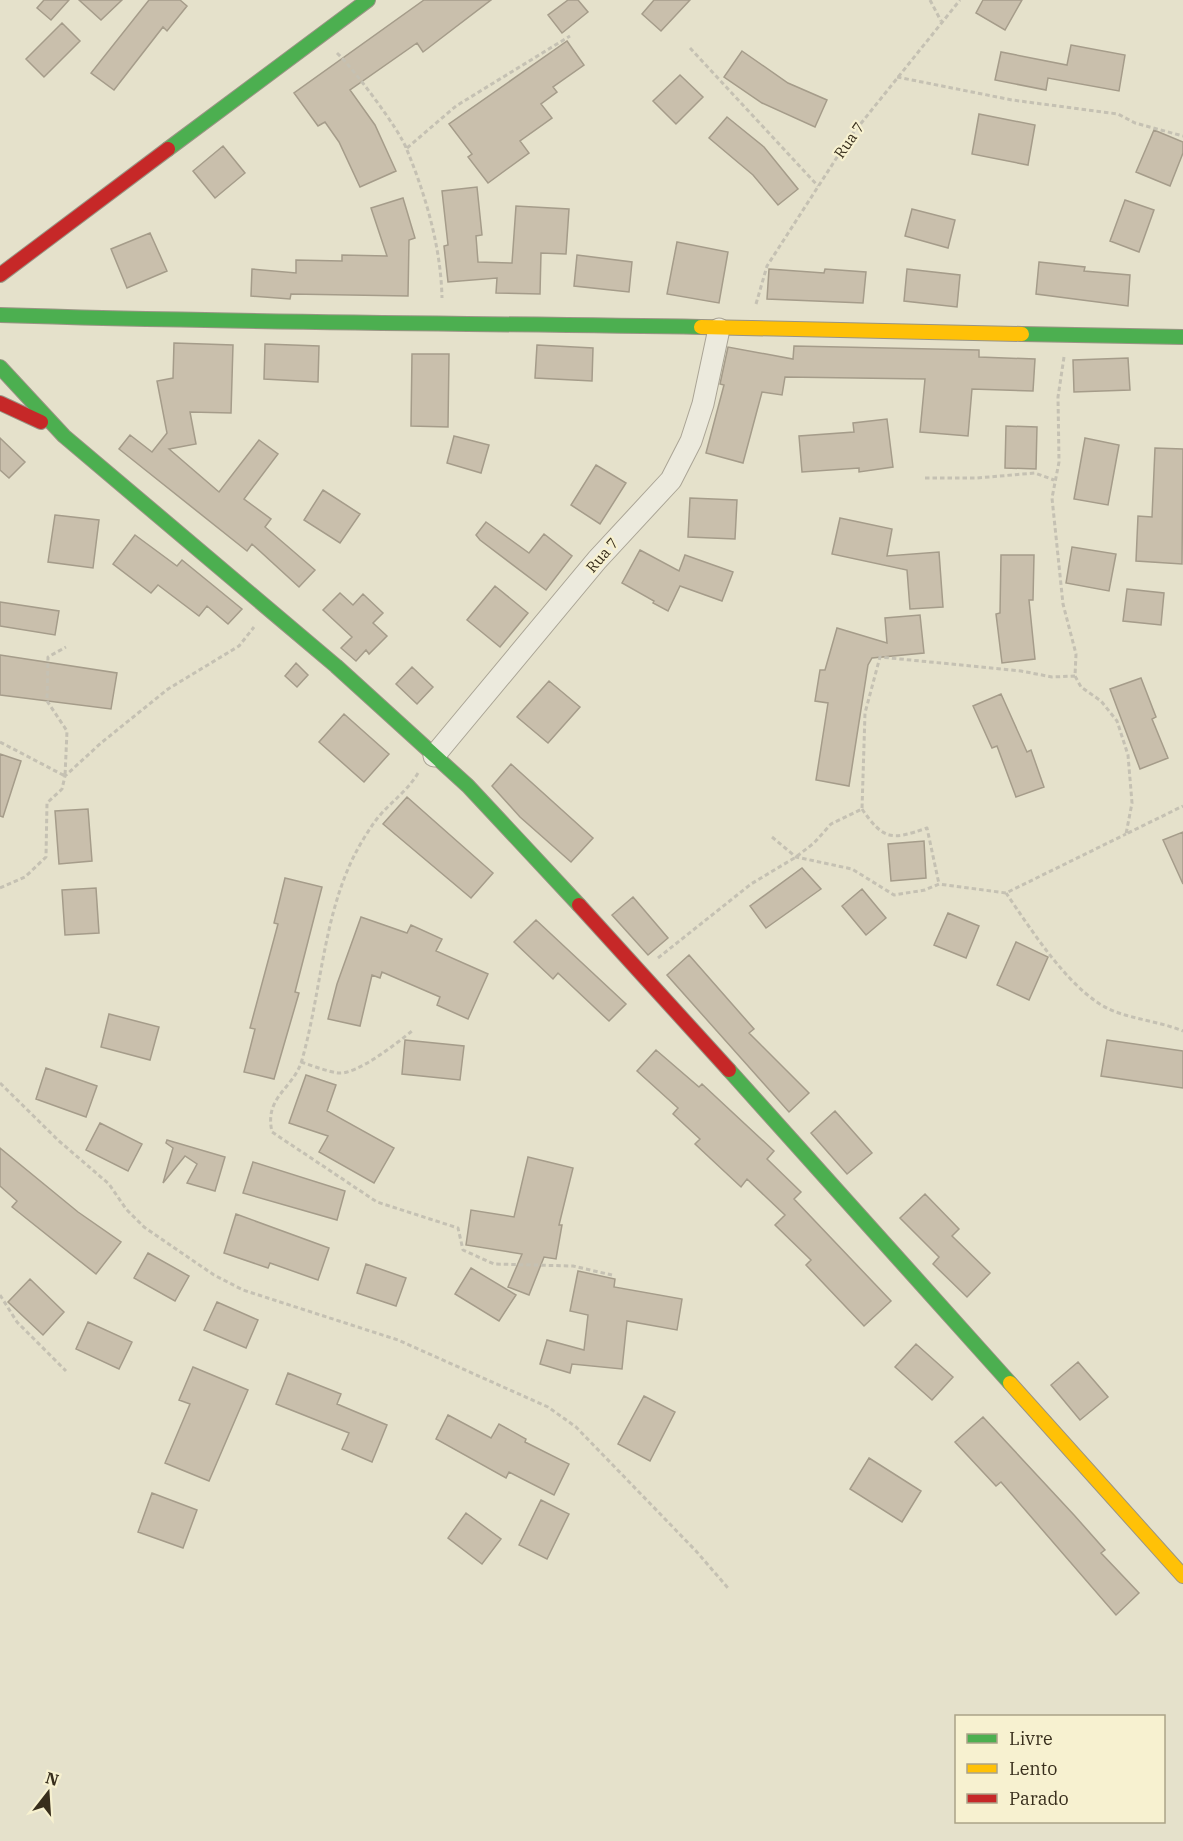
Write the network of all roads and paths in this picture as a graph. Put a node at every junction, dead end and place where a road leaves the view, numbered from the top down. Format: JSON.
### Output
{"nodes":[{"id":1,"x":368,"y":0,"type":"edge"},
{"id":2,"x":930,"y":0,"type":"edge"},
{"id":3,"x":960,"y":0,"type":"edge"},
{"id":4,"x":941,"y":21,"type":"junction"},
{"id":5,"x":318,"y":36,"type":"junction"},
{"id":6,"x":570,"y":36,"type":"dead end"},
{"id":7,"x":690,"y":48,"type":"dead end"},
{"id":8,"x":897,"y":77,"type":"junction"},
{"id":9,"x":1183,"y":136,"type":"edge"},
{"id":10,"x":407,"y":148,"type":"junction"},
{"id":11,"x":818,"y":186,"type":"junction"},
{"id":12,"x":0,"y":275,"type":"edge"},
{"id":13,"x":0,"y":315,"type":"edge"},
{"id":14,"x":442,"y":322,"type":"junction"},
{"id":15,"x":719,"y":329,"type":"junction"},
{"id":16,"x":748,"y":329,"type":"junction"},
{"id":17,"x":1067,"y":335,"type":"junction"},
{"id":18,"x":1183,"y":337,"type":"edge"},
{"id":19,"x":0,"y":367,"type":"edge"},
{"id":20,"x":0,"y":403,"type":"edge"},
{"id":21,"x":64,"y":436,"type":"junction"},
{"id":22,"x":925,"y":478,"type":"dead end"},
{"id":23,"x":1054,"y":480,"type":"junction"},
{"id":24,"x":267,"y":608,"type":"junction"},
{"id":25,"x":66,"y":647,"type":"dead end"},
{"id":26,"x":1075,"y":676,"type":"junction"},
{"id":27,"x":0,"y":742,"type":"edge"},
{"id":28,"x":434,"y":756,"type":"junction"},
{"id":29,"x":65,"y":776,"type":"junction"},
{"id":30,"x":1183,"y":806,"type":"edge"},
{"id":31,"x":862,"y":809,"type":"junction"},
{"id":32,"x":1126,"y":834,"type":"junction"},
{"id":33,"x":772,"y":837,"type":"dead end"},
{"id":34,"x":796,"y":857,"type":"junction"},
{"id":35,"x":939,"y":884,"type":"junction"},
{"id":36,"x":0,"y":888,"type":"edge"},
{"id":37,"x":1006,"y":893,"type":"junction"},
{"id":38,"x":641,"y":972,"type":"junction"},
{"id":39,"x":412,"y":1031,"type":"dead end"},
{"id":40,"x":1183,"y":1031,"type":"edge"},
{"id":41,"x":301,"y":1062,"type":"junction"},
{"id":42,"x":0,"y":1083,"type":"edge"},
{"id":43,"x":612,"y":1275,"type":"dead end"},
{"id":44,"x":0,"y":1295,"type":"edge"},
{"id":45,"x":66,"y":1371,"type":"dead end"},
{"id":46,"x":1183,"y":1576,"type":"edge"},
{"id":47,"x":728,"y":1588,"type":"dead end"}],
"edges":[{"from":1,"to":5,"type":"main road"},
{"from":2,"to":4,"type":"path"},
{"from":3,"to":4,"type":"path","name":"Rua 7"},
{"from":4,"to":8,"type":"path","name":"Rua 7"},
{"from":5,"to":10,"type":"path"},
{"from":5,"to":12,"type":"main road"},
{"from":6,"to":10,"type":"path"},
{"from":7,"to":11,"type":"path"},
{"from":8,"to":9,"type":"path"},
{"from":8,"to":11,"type":"path","name":"Rua 7"},
{"from":10,"to":14,"type":"path"},
{"from":11,"to":16,"type":"path","name":"Rua 7"},
{"from":13,"to":14,"type":"main road"},
{"from":14,"to":15,"type":"main road"},
{"from":15,"to":16,"type":"main road"},
{"from":15,"to":28,"type":"street","name":"Rua 7"},
{"from":16,"to":17,"type":"main road"},
{"from":17,"to":18,"type":"main road"},
{"from":17,"to":23,"type":"path"},
{"from":19,"to":21,"type":"main road"},
{"from":20,"to":21,"type":"main road"},
{"from":21,"to":24,"type":"main road"},
{"from":22,"to":23,"type":"path"},
{"from":23,"to":26,"type":"path"},
{"from":24,"to":28,"type":"main road"},
{"from":24,"to":29,"type":"path"},
{"from":25,"to":29,"type":"path"},
{"from":26,"to":31,"type":"path"},
{"from":26,"to":32,"type":"path"},
{"from":27,"to":29,"type":"path"},
{"from":28,"to":38,"type":"main road"},
{"from":28,"to":41,"type":"path"},
{"from":29,"to":36,"type":"path"},
{"from":30,"to":32,"type":"path"},
{"from":31,"to":34,"type":"path"},
{"from":31,"to":35,"type":"path"},
{"from":32,"to":37,"type":"path"},
{"from":33,"to":34,"type":"path"},
{"from":34,"to":35,"type":"path"},
{"from":34,"to":38,"type":"path"},
{"from":35,"to":37,"type":"path"},
{"from":37,"to":40,"type":"path"},
{"from":38,"to":46,"type":"main road"},
{"from":39,"to":41,"type":"path"},
{"from":41,"to":43,"type":"path"},
{"from":42,"to":47,"type":"path"},
{"from":44,"to":45,"type":"path"}]}
